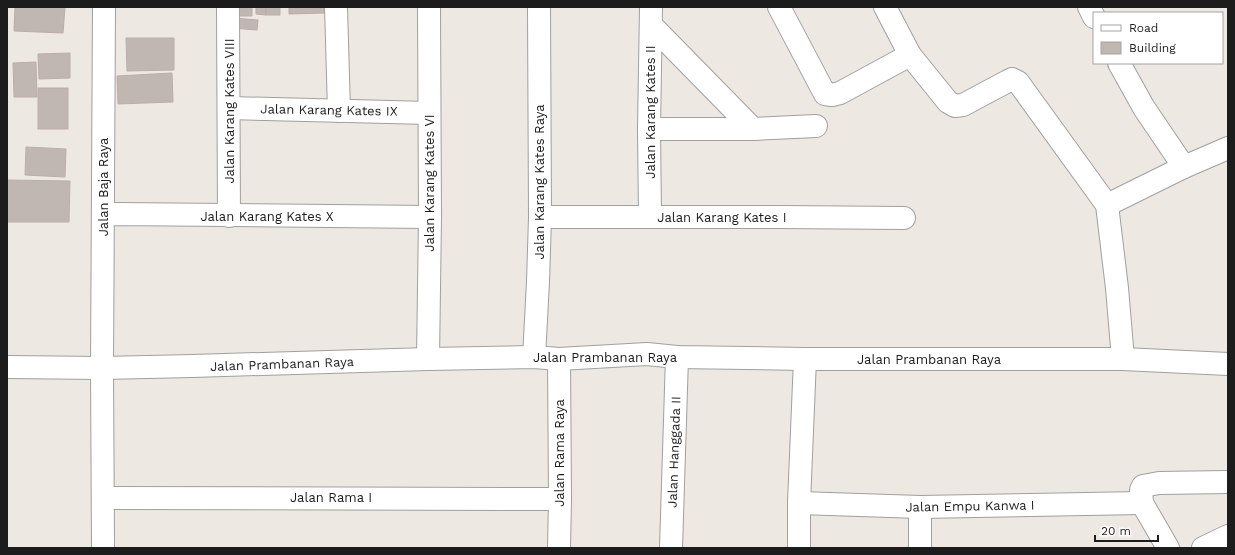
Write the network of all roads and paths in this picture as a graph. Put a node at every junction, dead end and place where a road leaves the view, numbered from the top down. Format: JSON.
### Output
{"nodes":[{"id":1,"x":104,"y":7,"type":"edge"},
{"id":2,"x":228,"y":7,"type":"edge"},
{"id":3,"x":336,"y":7,"type":"edge"},
{"id":4,"x":429,"y":7,"type":"edge"},
{"id":5,"x":539,"y":7,"type":"edge"},
{"id":6,"x":779,"y":7,"type":"edge"},
{"id":7,"x":885,"y":7,"type":"edge"},
{"id":8,"x":651,"y":16,"type":"edge"},
{"id":9,"x":910,"y":55,"type":"junction"},
{"id":10,"x":1120,"y":64,"type":"edge"},
{"id":11,"x":229,"y":108,"type":"junction"},
{"id":12,"x":339,"y":111,"type":"junction"},
{"id":13,"x":429,"y":113,"type":"junction"},
{"id":14,"x":816,"y":126,"type":"dead end"},
{"id":15,"x":649,"y":129,"type":"junction"},
{"id":16,"x":753,"y":129,"type":"junction"},
{"id":17,"x":1228,"y":148,"type":"edge"},
{"id":18,"x":1184,"y":167,"type":"junction"},
{"id":19,"x":1107,"y":205,"type":"junction"},
{"id":20,"x":103,"y":215,"type":"junction"},
{"id":21,"x":229,"y":216,"type":"junction"},
{"id":22,"x":430,"y":217,"type":"junction"},
{"id":23,"x":540,"y":217,"type":"junction"},
{"id":24,"x":650,"y":217,"type":"junction"},
{"id":25,"x":904,"y":218,"type":"dead end"},
{"id":26,"x":534,"y":357,"type":"junction"},
{"id":27,"x":677,"y":357,"type":"junction"},
{"id":28,"x":428,"y":359,"type":"junction"},
{"id":29,"x":559,"y":359,"type":"junction"},
{"id":30,"x":805,"y":359,"type":"junction"},
{"id":31,"x":1123,"y":359,"type":"junction"},
{"id":32,"x":1228,"y":364,"type":"edge"},
{"id":33,"x":7,"y":367,"type":"edge"},
{"id":34,"x":102,"y":368,"type":"junction"},
{"id":35,"x":1228,"y":482,"type":"edge"},
{"id":36,"x":103,"y":498,"type":"junction"},
{"id":37,"x":560,"y":499,"type":"junction"},
{"id":38,"x":799,"y":503,"type":"junction"},
{"id":39,"x":1142,"y":503,"type":"junction"},
{"id":40,"x":920,"y":507,"type":"junction"},
{"id":41,"x":1228,"y":536,"type":"edge"},
{"id":42,"x":102,"y":548,"type":"edge"},
{"id":43,"x":559,"y":548,"type":"edge"},
{"id":44,"x":671,"y":548,"type":"edge"},
{"id":45,"x":799,"y":548,"type":"edge"},
{"id":46,"x":920,"y":548,"type":"edge"},
{"id":47,"x":1168,"y":548,"type":"edge"},
{"id":48,"x":1203,"y":548,"type":"edge"}],
"edges":[{"from":1,"to":20,"type":"street","name":"Jalan Baja Raya"},
{"from":2,"to":11,"type":"street","name":"Jalan Karang Kates VIII"},
{"from":3,"to":12,"type":"street"},
{"from":4,"to":13,"type":"street","name":"Jalan Karang Kates VI"},
{"from":5,"to":23,"type":"street","name":"Jalan Karang Kates Raya"},
{"from":6,"to":9,"type":"street"},
{"from":7,"to":9,"type":"street"},
{"from":8,"to":15,"type":"street","name":"Jalan Karang Kates II"},
{"from":8,"to":16,"type":"street"},
{"from":9,"to":19,"type":"street"},
{"from":10,"to":18,"type":"street"},
{"from":11,"to":12,"type":"street","name":"Jalan Karang Kates IX"},
{"from":11,"to":21,"type":"street","name":"Jalan Karang Kates VIII"},
{"from":12,"to":13,"type":"street","name":"Jalan Karang Kates IX"},
{"from":13,"to":22,"type":"street","name":"Jalan Karang Kates VI"},
{"from":14,"to":16,"type":"street"},
{"from":15,"to":16,"type":"street"},
{"from":15,"to":24,"type":"street","name":"Jalan Karang Kates II"},
{"from":17,"to":18,"type":"street"},
{"from":18,"to":19,"type":"street"},
{"from":19,"to":31,"type":"street"},
{"from":20,"to":21,"type":"street","name":"Jalan Karang Kates X"},
{"from":20,"to":34,"type":"street","name":"Jalan Baja Raya"},
{"from":21,"to":22,"type":"street","name":"Jalan Karang Kates X"},
{"from":22,"to":28,"type":"street","name":"Jalan Karang Kates VI"},
{"from":23,"to":24,"type":"street","name":"Jalan Karang Kates I"},
{"from":23,"to":26,"type":"street","name":"Jalan Karang Kates Raya"},
{"from":24,"to":25,"type":"street","name":"Jalan Karang Kates I"},
{"from":26,"to":28,"type":"street","name":"Jalan Prambanan Raya"},
{"from":26,"to":29,"type":"street","name":"Jalan Prambanan Raya"},
{"from":27,"to":29,"type":"street","name":"Jalan Prambanan Raya"},
{"from":27,"to":30,"type":"street","name":"Jalan Prambanan Raya"},
{"from":27,"to":44,"type":"street","name":"Jalan Hanggada II"},
{"from":28,"to":34,"type":"street","name":"Jalan Prambanan Raya"},
{"from":29,"to":37,"type":"street","name":"Jalan Rama Raya"},
{"from":30,"to":31,"type":"street","name":"Jalan Prambanan Raya"},
{"from":30,"to":38,"type":"street"},
{"from":31,"to":32,"type":"street","name":"Jalan Prambanan Raya"},
{"from":33,"to":34,"type":"street","name":"Jalan Prambanan Raya"},
{"from":34,"to":36,"type":"street","name":"Jalan Baja Raya"},
{"from":35,"to":39,"type":"street"},
{"from":36,"to":37,"type":"street","name":"Jalan Rama I"},
{"from":36,"to":42,"type":"street","name":"Jalan Baja Raya"},
{"from":37,"to":43,"type":"street","name":"Jalan Rama Raya"},
{"from":38,"to":40,"type":"street","name":"Jalan Empu Kanwa I"},
{"from":38,"to":45,"type":"street"},
{"from":39,"to":40,"type":"street","name":"Jalan Empu Kanwa I"},
{"from":39,"to":47,"type":"street"},
{"from":40,"to":46,"type":"street"},
{"from":41,"to":48,"type":"street"}]}
